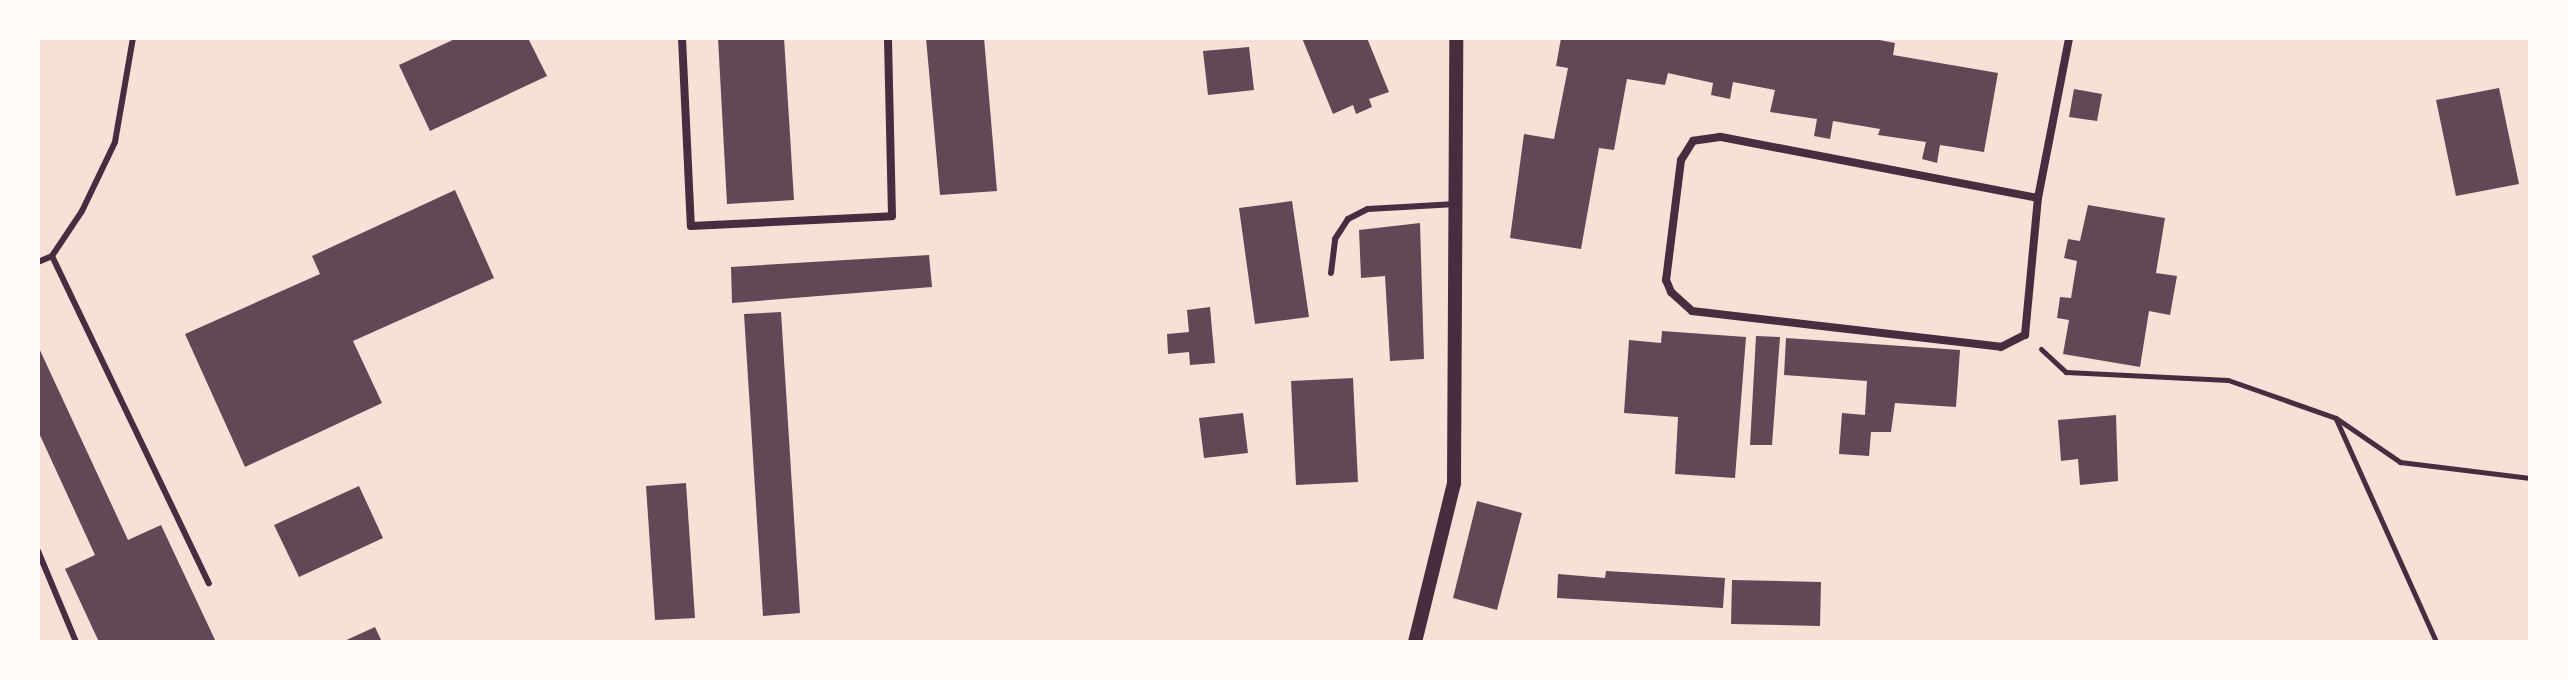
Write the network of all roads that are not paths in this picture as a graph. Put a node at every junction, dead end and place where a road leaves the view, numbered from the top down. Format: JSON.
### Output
{"nodes":[{"id":1,"x":133,"y":38,"type":"edge"},
{"id":2,"x":682,"y":38,"type":"edge"},
{"id":3,"x":888,"y":38,"type":"edge"},
{"id":4,"x":1456,"y":38,"type":"edge"},
{"id":5,"x":2069,"y":38,"type":"edge"},
{"id":6,"x":2038,"y":198,"type":"junction"},
{"id":7,"x":1456,"y":204,"type":"junction"},
{"id":8,"x":52,"y":256,"type":"junction"},
{"id":9,"x":38,"y":262,"type":"edge"},
{"id":10,"x":1331,"y":273,"type":"dead end"},
{"id":11,"x":38,"y":551,"type":"edge"},
{"id":12,"x":209,"y":583,"type":"dead end"},
{"id":13,"x":76,"y":642,"type":"edge"},
{"id":14,"x":1415,"y":642,"type":"edge"}],
"edges":[{"from":1,"to":8,"type":"lane"},
{"from":2,"to":3,"type":"street"},
{"from":4,"to":7,"type":"street"},
{"from":5,"to":6,"type":"street"},
{"from":6,"to":6,"type":"street"},
{"from":7,"to":10,"type":"lane"},
{"from":7,"to":14,"type":"street"},
{"from":8,"to":9,"type":"lane"},
{"from":8,"to":12,"type":"lane"},
{"from":11,"to":13,"type":"lane"}]}
